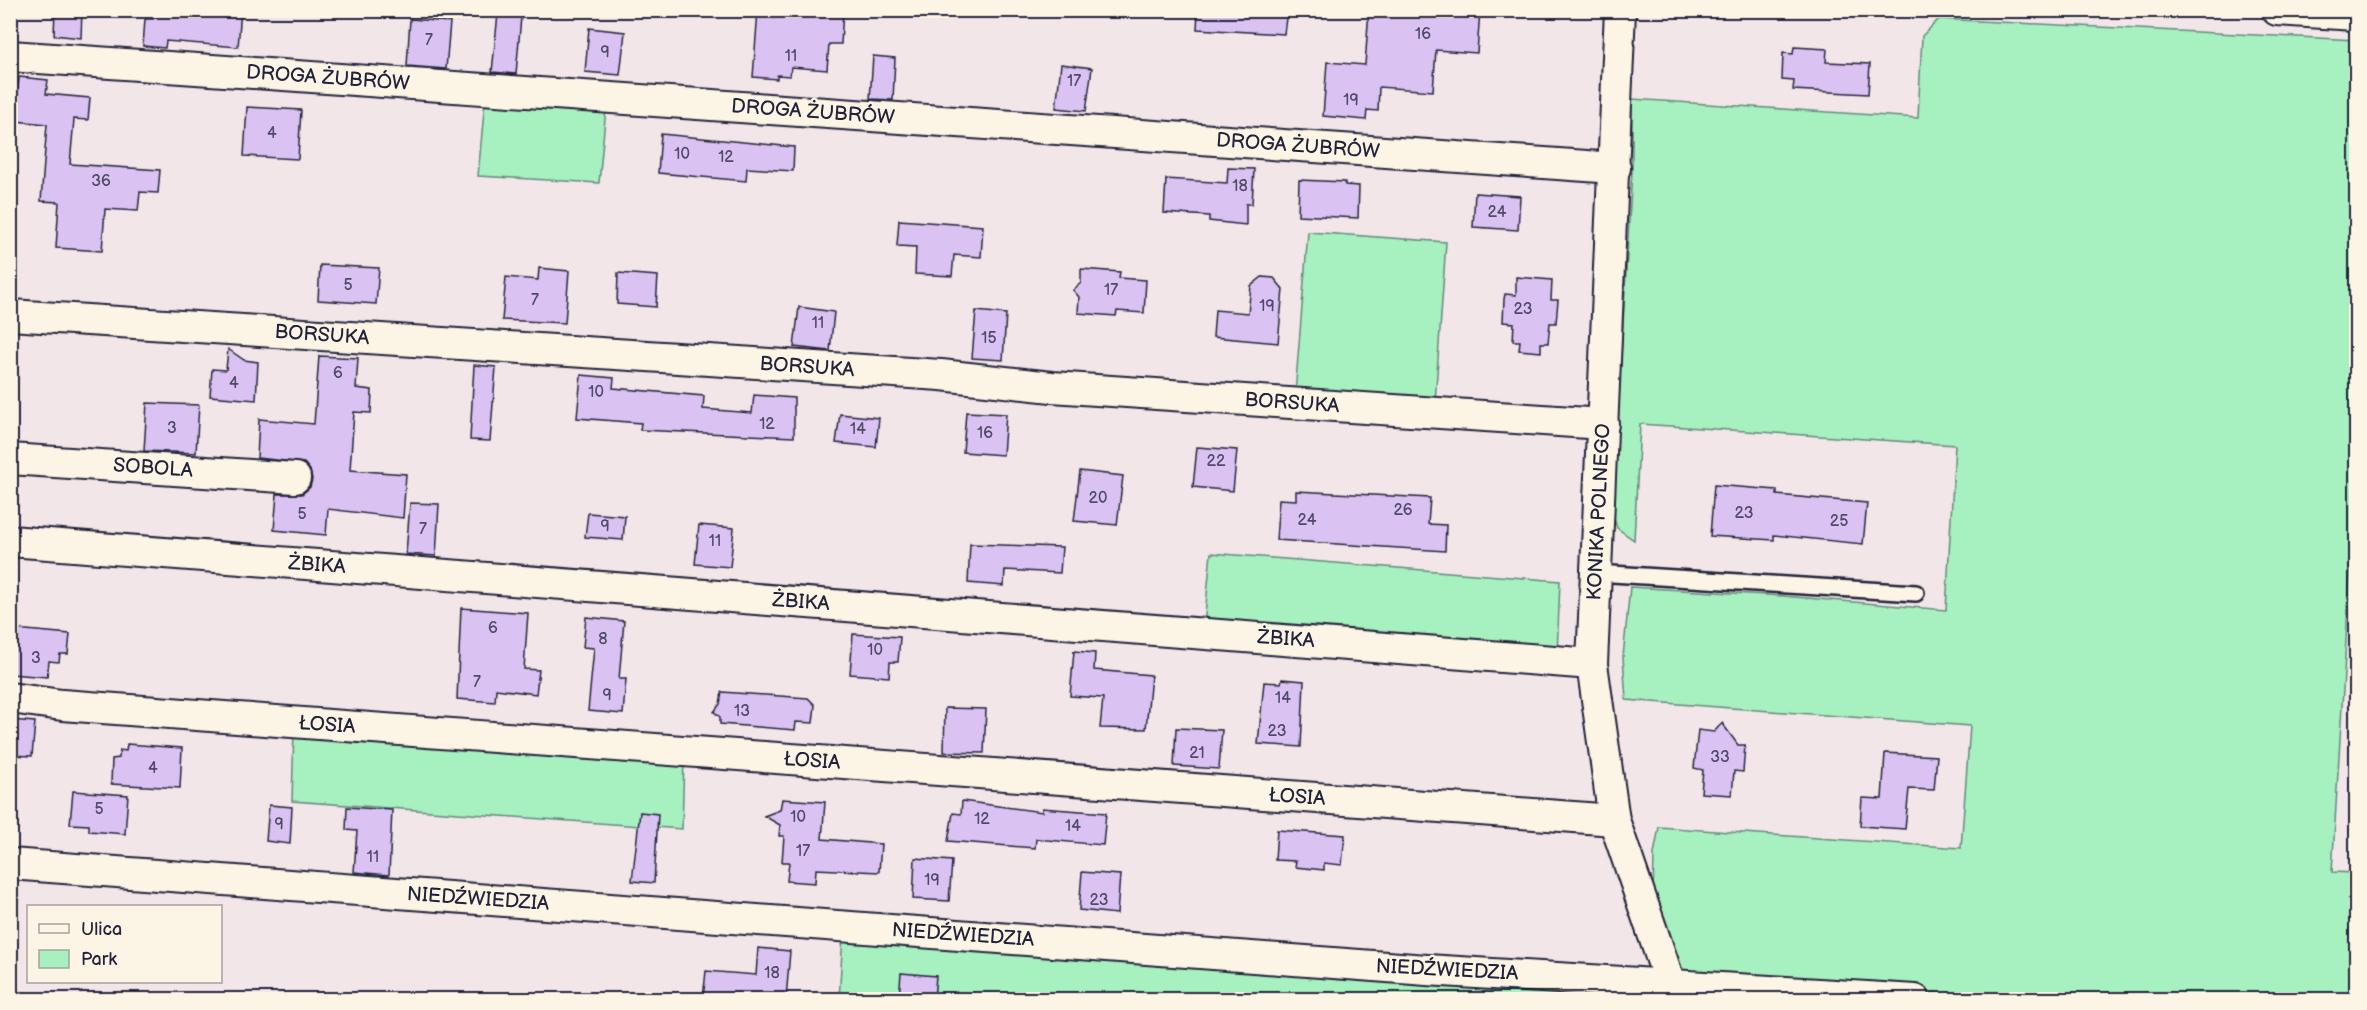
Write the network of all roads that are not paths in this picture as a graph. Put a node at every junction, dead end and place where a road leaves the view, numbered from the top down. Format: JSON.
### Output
{"nodes":[{"id":1,"x":1620,"y":10,"type":"edge"},
{"id":2,"x":2277,"y":10,"type":"edge"},
{"id":3,"x":2356,"y":15,"type":"edge"},
{"id":4,"x":10,"y":56,"type":"edge"},
{"id":5,"x":1615,"y":168,"type":"junction"},
{"id":6,"x":10,"y":315,"type":"edge"},
{"id":7,"x":1603,"y":424,"type":"junction"},
{"id":8,"x":10,"y":459,"type":"edge"},
{"id":9,"x":295,"y":478,"type":"dead end"},
{"id":10,"x":10,"y":541,"type":"edge"},
{"id":11,"x":1596,"y":573,"type":"junction"},
{"id":12,"x":1916,"y":593,"type":"dead end"},
{"id":13,"x":1592,"y":664,"type":"junction"},
{"id":14,"x":10,"y":698,"type":"edge"},
{"id":15,"x":1614,"y":820,"type":"junction"},
{"id":16,"x":10,"y":864,"type":"edge"},
{"id":17,"x":1675,"y":991,"type":"edge"},
{"id":18,"x":1916,"y":999,"type":"edge"}],
"edges":[{"from":1,"to":5,"type":"street","name":"KONIKA POLNEGO"},
{"from":2,"to":3,"type":"street"},
{"from":4,"to":5,"type":"street","name":"DROGA ŻUBRÓW"},
{"from":5,"to":7,"type":"street","name":"KONIKA POLNEGO"},
{"from":6,"to":7,"type":"street","name":"BORSUKA"},
{"from":7,"to":11,"type":"street","name":"KONIKA POLNEGO"},
{"from":8,"to":9,"type":"street","name":"SOBOLA"},
{"from":10,"to":13,"type":"street","name":"ŻBIKA"},
{"from":11,"to":12,"type":"lane"},
{"from":11,"to":13,"type":"street","name":"KONIKA POLNEGO"},
{"from":13,"to":15,"type":"street","name":"KONIKA POLNEGO"},
{"from":14,"to":15,"type":"street","name":"ŁOSIA"},
{"from":15,"to":17,"type":"street","name":"KONIKA POLNEGO"},
{"from":16,"to":17,"type":"street","name":"NIEDŹWIEDZIA"},
{"from":17,"to":18,"type":"street","name":"NIEDŹWIEDZIA"}]}
